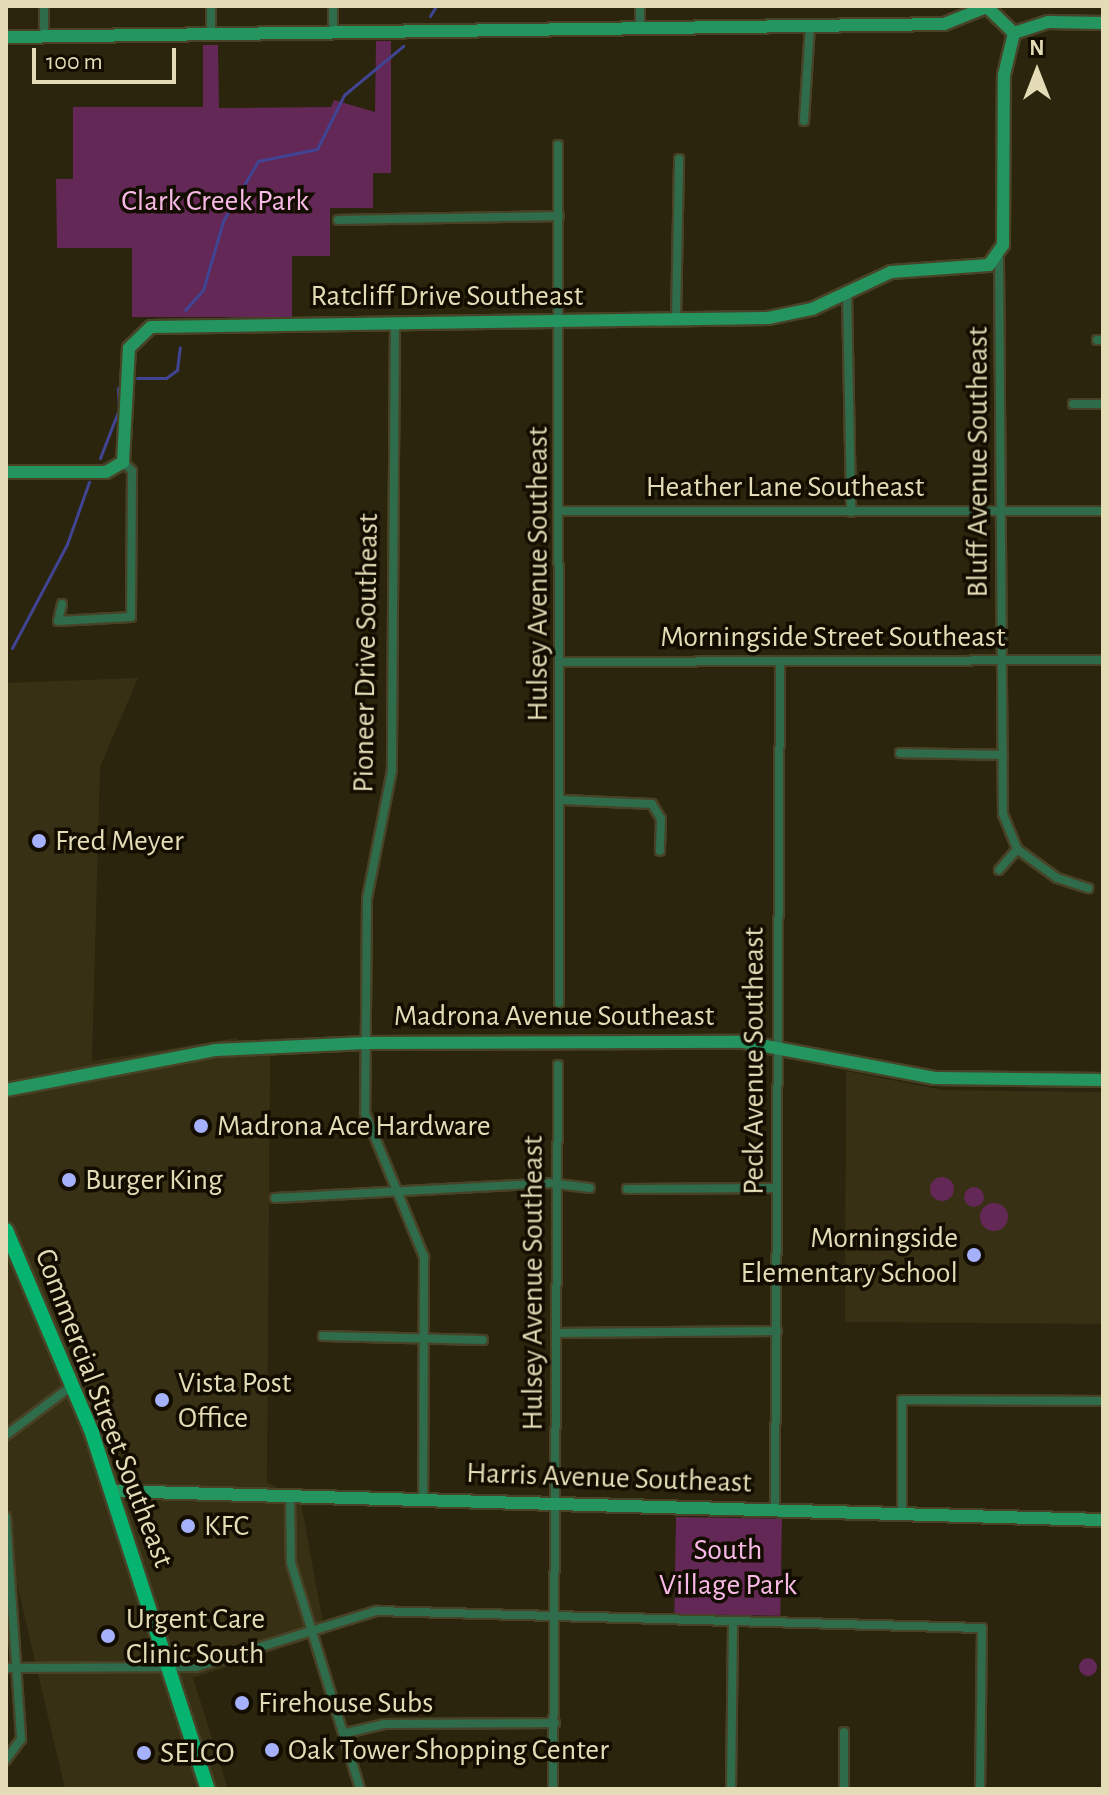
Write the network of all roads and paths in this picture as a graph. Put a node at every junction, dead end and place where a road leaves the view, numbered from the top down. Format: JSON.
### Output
{"nodes":[{"id":1,"x":44,"y":6,"type":"edge"},
{"id":2,"x":211,"y":6,"type":"edge"},
{"id":3,"x":333,"y":6,"type":"edge"},
{"id":4,"x":640,"y":6,"type":"edge"},
{"id":5,"x":988,"y":7,"type":"edge"},
{"id":6,"x":1103,"y":23,"type":"edge"},
{"id":7,"x":810,"y":26,"type":"junction"},
{"id":8,"x":640,"y":29,"type":"junction"},
{"id":9,"x":333,"y":33,"type":"junction"},
{"id":10,"x":1014,"y":33,"type":"junction"},
{"id":11,"x":211,"y":34,"type":"junction"},
{"id":12,"x":6,"y":37,"type":"edge"},
{"id":13,"x":44,"y":37,"type":"junction"},
{"id":14,"x":804,"y":121,"type":"dead end"},
{"id":15,"x":558,"y":145,"type":"dead end"},
{"id":16,"x":679,"y":159,"type":"dead end"},
{"id":17,"x":559,"y":216,"type":"junction"},
{"id":18,"x":338,"y":220,"type":"dead end"},
{"id":19,"x":999,"y":259,"type":"junction"},
{"id":20,"x":847,"y":294,"type":"junction"},
{"id":21,"x":676,"y":320,"type":"junction"},
{"id":22,"x":561,"y":321,"type":"junction"},
{"id":23,"x":395,"y":322,"type":"junction"},
{"id":24,"x":1073,"y":404,"type":"dead end"},
{"id":25,"x":1103,"y":404,"type":"edge"},
{"id":26,"x":123,"y":462,"type":"junction"},
{"id":27,"x":6,"y":472,"type":"edge"},
{"id":28,"x":562,"y":511,"type":"junction"},
{"id":29,"x":1005,"y":511,"type":"junction"},
{"id":30,"x":1103,"y":511,"type":"edge"},
{"id":31,"x":851,"y":512,"type":"junction"},
{"id":32,"x":62,"y":604,"type":"dead end"},
{"id":33,"x":1004,"y":660,"type":"junction"},
{"id":34,"x":1103,"y":660,"type":"edge"},
{"id":35,"x":780,"y":661,"type":"junction"},
{"id":36,"x":563,"y":662,"type":"junction"},
{"id":37,"x":900,"y":753,"type":"dead end"},
{"id":38,"x":1003,"y":755,"type":"junction"},
{"id":39,"x":563,"y":800,"type":"junction"},
{"id":40,"x":1017,"y":849,"type":"junction"},
{"id":41,"x":660,"y":851,"type":"dead end"},
{"id":42,"x":999,"y":870,"type":"dead end"},
{"id":43,"x":1088,"y":888,"type":"dead end"},
{"id":44,"x":559,"y":1003,"type":"dead end"},
{"id":45,"x":366,"y":1043,"type":"junction"},
{"id":46,"x":777,"y":1047,"type":"junction"},
{"id":47,"x":558,"y":1065,"type":"dead end"},
{"id":48,"x":1103,"y":1080,"type":"edge"},
{"id":49,"x":6,"y":1090,"type":"edge"},
{"id":50,"x":557,"y":1185,"type":"junction"},
{"id":51,"x":590,"y":1188,"type":"dead end"},
{"id":52,"x":777,"y":1188,"type":"junction"},
{"id":53,"x":627,"y":1189,"type":"dead end"},
{"id":54,"x":396,"y":1192,"type":"junction"},
{"id":55,"x":275,"y":1198,"type":"dead end"},
{"id":56,"x":6,"y":1230,"type":"edge"},
{"id":57,"x":12,"y":1255,"type":"edge"},
{"id":58,"x":777,"y":1331,"type":"junction"},
{"id":59,"x":557,"y":1333,"type":"junction"},
{"id":60,"x":323,"y":1336,"type":"dead end"},
{"id":61,"x":424,"y":1336,"type":"junction"},
{"id":62,"x":483,"y":1340,"type":"dead end"},
{"id":63,"x":74,"y":1384,"type":"junction"},
{"id":64,"x":1103,"y":1401,"type":"edge"},
{"id":65,"x":6,"y":1435,"type":"edge"},
{"id":66,"x":113,"y":1491,"type":"junction"},
{"id":67,"x":290,"y":1495,"type":"junction"},
{"id":68,"x":423,"y":1498,"type":"junction"},
{"id":69,"x":555,"y":1502,"type":"junction"},
{"id":70,"x":775,"y":1510,"type":"junction"},
{"id":71,"x":902,"y":1513,"type":"junction"},
{"id":72,"x":6,"y":1517,"type":"edge"},
{"id":73,"x":1103,"y":1520,"type":"edge"},
{"id":74,"x":557,"y":1616,"type":"junction"},
{"id":75,"x":733,"y":1621,"type":"junction"},
{"id":76,"x":311,"y":1628,"type":"junction"},
{"id":77,"x":6,"y":1668,"type":"edge"},
{"id":78,"x":18,"y":1668,"type":"junction"},
{"id":79,"x":170,"y":1669,"type":"junction"},
{"id":80,"x":555,"y":1723,"type":"junction"},
{"id":81,"x":844,"y":1732,"type":"dead end"},
{"id":82,"x":346,"y":1733,"type":"junction"},
{"id":83,"x":6,"y":1760,"type":"edge"},
{"id":84,"x":208,"y":1789,"type":"edge"},
{"id":85,"x":360,"y":1789,"type":"edge"},
{"id":86,"x":553,"y":1789,"type":"edge"},
{"id":87,"x":731,"y":1789,"type":"edge"},
{"id":88,"x":844,"y":1789,"type":"edge"},
{"id":89,"x":980,"y":1789,"type":"edge"}],
"edges":[{"from":1,"to":13,"type":"street"},
{"from":2,"to":11,"type":"street"},
{"from":3,"to":9,"type":"street"},
{"from":4,"to":8,"type":"street"},
{"from":5,"to":7,"type":"street"},
{"from":5,"to":10,"type":"street"},
{"from":6,"to":10,"type":"street"},
{"from":7,"to":8,"type":"street"},
{"from":7,"to":14,"type":"street"},
{"from":8,"to":9,"type":"street"},
{"from":9,"to":11,"type":"street"},
{"from":10,"to":19,"type":"street","name":"Bluff Avenue Southeast"},
{"from":11,"to":13,"type":"street"},
{"from":12,"to":13,"type":"street"},
{"from":15,"to":17,"type":"street","name":"Hulsey Avenue Southeast"},
{"from":16,"to":21,"type":"street"},
{"from":17,"to":18,"type":"street"},
{"from":17,"to":22,"type":"street","name":"Hulsey Avenue Southeast"},
{"from":19,"to":20,"type":"street","name":"Ratcliff Drive Southeast"},
{"from":19,"to":29,"type":"street","name":"Bluff Avenue Southeast"},
{"from":20,"to":21,"type":"street","name":"Ratcliff Drive Southeast"},
{"from":20,"to":31,"type":"street"},
{"from":21,"to":22,"type":"street","name":"Ratcliff Drive Southeast"},
{"from":22,"to":23,"type":"street","name":"Ratcliff Drive Southeast"},
{"from":22,"to":28,"type":"street","name":"Hulsey Avenue Southeast"},
{"from":23,"to":26,"type":"street","name":"Ratcliff Drive Southeast"},
{"from":23,"to":45,"type":"street","name":"Pioneer Drive Southeast"},
{"from":24,"to":25,"type":"street"},
{"from":26,"to":27,"type":"street"},
{"from":26,"to":32,"type":"street"},
{"from":28,"to":31,"type":"street","name":"Heather Lane Southeast"},
{"from":28,"to":36,"type":"street","name":"Hulsey Avenue Southeast"},
{"from":29,"to":30,"type":"street","name":"Heather Lane Southeast"},
{"from":29,"to":31,"type":"street","name":"Heather Lane Southeast"},
{"from":29,"to":33,"type":"street","name":"Bluff Avenue Southeast"},
{"from":33,"to":34,"type":"street","name":"Morningside Street Southeast"},
{"from":33,"to":35,"type":"street","name":"Morningside Street Southeast"},
{"from":33,"to":38,"type":"street","name":"Bluff Avenue Southeast"},
{"from":35,"to":36,"type":"street","name":"Morningside Street Southeast"},
{"from":35,"to":46,"type":"street","name":"Peck Avenue Southeast"},
{"from":36,"to":39,"type":"street","name":"Hulsey Avenue Southeast"},
{"from":37,"to":38,"type":"street"},
{"from":38,"to":40,"type":"street","name":"Bluff Avenue Southeast"},
{"from":39,"to":41,"type":"street"},
{"from":39,"to":44,"type":"street","name":"Hulsey Avenue Southeast"},
{"from":40,"to":42,"type":"street"},
{"from":40,"to":43,"type":"street"},
{"from":45,"to":46,"type":"street","name":"Madrona Avenue Southeast"},
{"from":45,"to":49,"type":"street","name":"Madrona Avenue Southeast"},
{"from":45,"to":54,"type":"street","name":"Pioneer Drive Southeast"},
{"from":46,"to":48,"type":"street","name":"Madrona Avenue Southeast"},
{"from":46,"to":52,"type":"street","name":"Peck Avenue Southeast"},
{"from":47,"to":50,"type":"street","name":"Hulsey Avenue Southeast"},
{"from":50,"to":51,"type":"street"},
{"from":50,"to":54,"type":"street"},
{"from":50,"to":59,"type":"street","name":"Hulsey Avenue Southeast"},
{"from":52,"to":53,"type":"street"},
{"from":52,"to":58,"type":"street","name":"Peck Avenue Southeast"},
{"from":54,"to":55,"type":"street"},
{"from":54,"to":61,"type":"street","name":"Pioneer Drive Southeast"},
{"from":56,"to":57,"type":"main road","name":"Commercial Street Southeast"},
{"from":57,"to":63,"type":"main road","name":"Commercial Street Southeast"},
{"from":58,"to":59,"type":"street"},
{"from":58,"to":70,"type":"street","name":"Peck Avenue Southeast"},
{"from":59,"to":69,"type":"street","name":"Hulsey Avenue Southeast"},
{"from":60,"to":61,"type":"street"},
{"from":61,"to":62,"type":"street"},
{"from":61,"to":68,"type":"street","name":"Pioneer Drive Southeast"},
{"from":63,"to":65,"type":"street"},
{"from":63,"to":66,"type":"main road","name":"Commercial Street Southeast"},
{"from":64,"to":71,"type":"street"},
{"from":66,"to":67,"type":"street","name":"Harris Avenue Southeast"},
{"from":66,"to":79,"type":"main road","name":"Commercial Street Southeast"},
{"from":67,"to":68,"type":"street","name":"Harris Avenue Southeast"},
{"from":67,"to":76,"type":"street"},
{"from":68,"to":69,"type":"street","name":"Harris Avenue Southeast"},
{"from":69,"to":70,"type":"street","name":"Harris Avenue Southeast"},
{"from":69,"to":74,"type":"street","name":"Hulsey Avenue Southeast"},
{"from":70,"to":71,"type":"street","name":"Harris Avenue Southeast"},
{"from":71,"to":73,"type":"street","name":"Harris Avenue Southeast"},
{"from":72,"to":78,"type":"street"},
{"from":74,"to":75,"type":"street"},
{"from":74,"to":76,"type":"street"},
{"from":74,"to":80,"type":"street","name":"Hulsey Avenue Southeast"},
{"from":75,"to":87,"type":"street"},
{"from":75,"to":89,"type":"street"},
{"from":76,"to":79,"type":"street"},
{"from":76,"to":82,"type":"street"},
{"from":77,"to":78,"type":"street"},
{"from":78,"to":79,"type":"street"},
{"from":78,"to":83,"type":"street"},
{"from":79,"to":84,"type":"main road","name":"Commercial Street Southeast"},
{"from":80,"to":82,"type":"street"},
{"from":80,"to":86,"type":"street","name":"Hulsey Avenue Southeast"},
{"from":81,"to":88,"type":"street"},
{"from":82,"to":85,"type":"street"}]}
